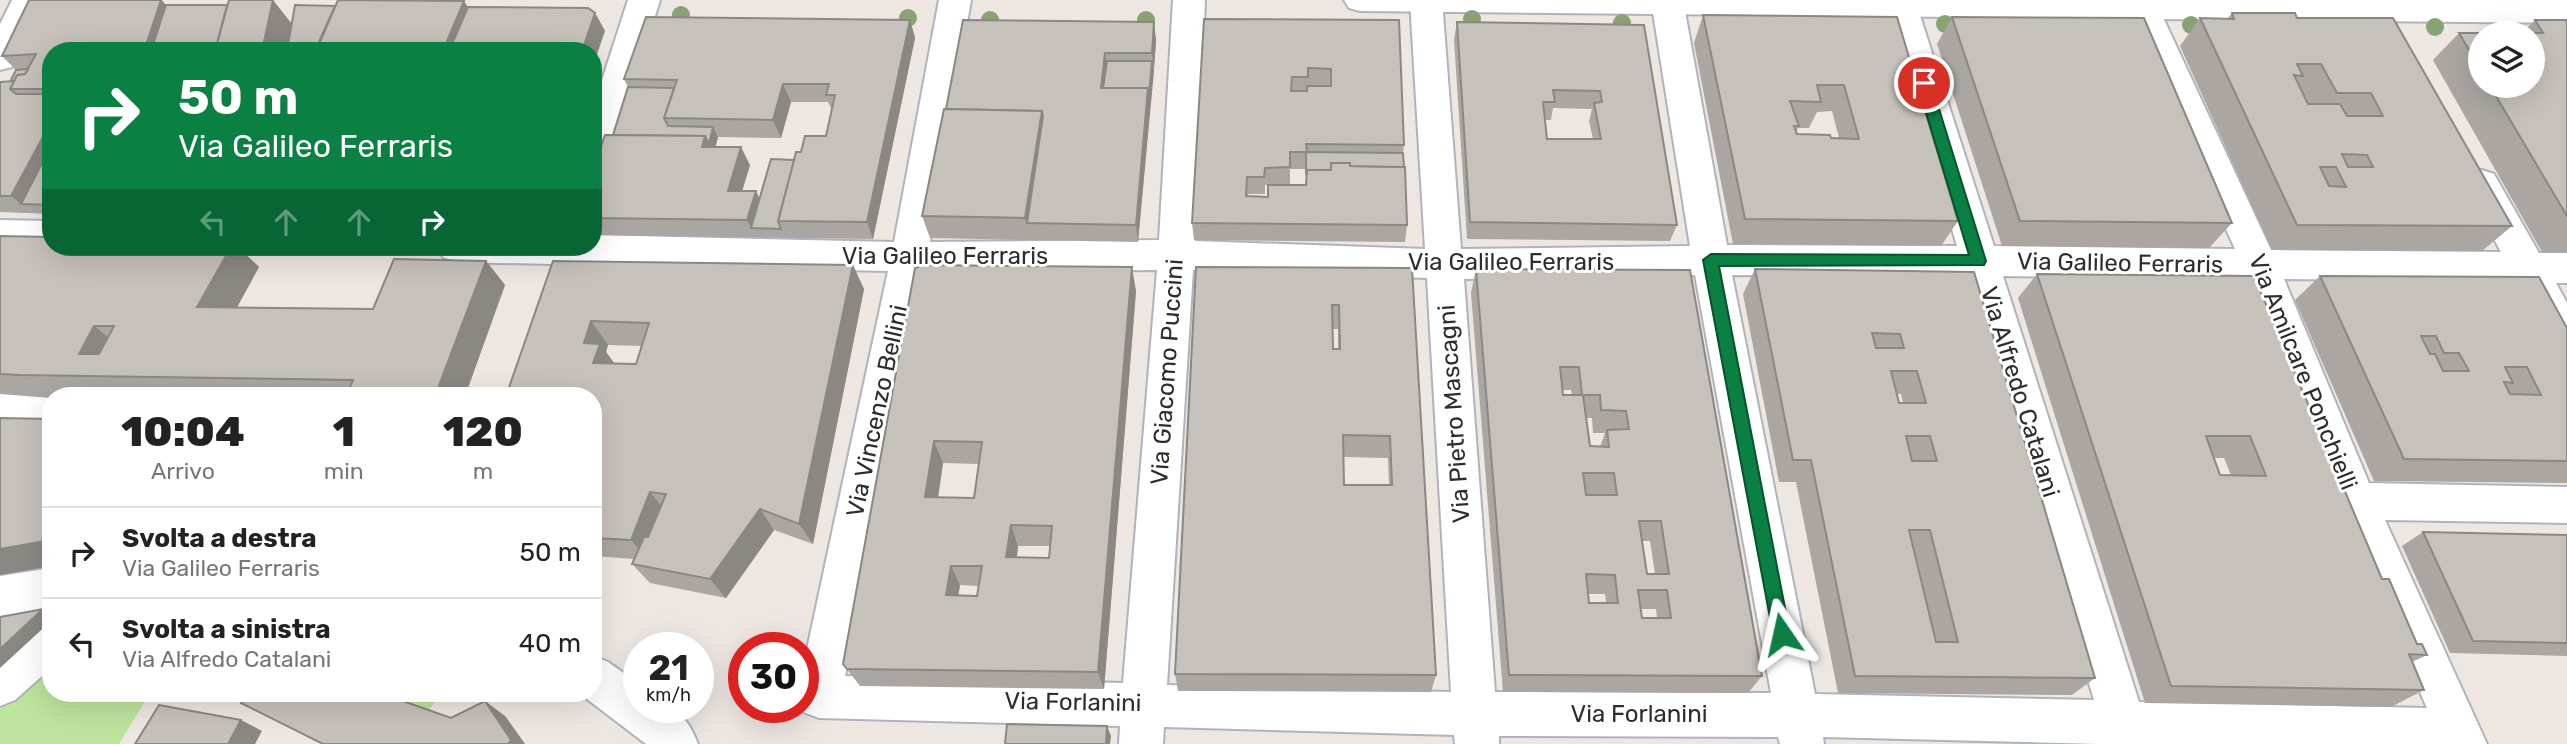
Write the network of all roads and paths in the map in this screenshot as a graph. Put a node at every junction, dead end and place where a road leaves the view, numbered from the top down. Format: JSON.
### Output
{"nodes":[{"id":1,"x":28,"y":0,"type":"edge"},
{"id":2,"x":644,"y":0,"type":"edge"},
{"id":3,"x":955,"y":0,"type":"edge"},
{"id":4,"x":1189,"y":0,"type":"edge"},
{"id":5,"x":1360,"y":0,"type":"edge"},
{"id":6,"x":1426,"y":1,"type":"edge"},
{"id":7,"x":1668,"y":2,"type":"edge"},
{"id":8,"x":1900,"y":3,"type":"edge"},
{"id":9,"x":2140,"y":3,"type":"edge"},
{"id":10,"x":2383,"y":4,"type":"edge"},
{"id":11,"x":2567,"y":11,"type":"edge"},
{"id":12,"x":2405,"y":44,"type":"edge"},
{"id":13,"x":0,"y":58,"type":"edge"},
{"id":14,"x":602,"y":134,"type":"edge"},
{"id":15,"x":2470,"y":161,"type":"edge"},
{"id":16,"x":0,"y":234,"type":"edge"},
{"id":17,"x":42,"y":235,"type":"edge"},
{"id":18,"x":602,"y":249,"type":"edge"},
{"id":19,"x":1176,"y":255,"type":"junction"},
{"id":20,"x":564,"y":256,"type":"edge"},
{"id":21,"x":908,"y":257,"type":"junction"},
{"id":22,"x":1711,"y":260,"type":"junction"},
{"id":23,"x":1979,"y":261,"type":"junction"},
{"id":24,"x":1443,"y":264,"type":"junction"},
{"id":25,"x":2260,"y":265,"type":"junction"},
{"id":26,"x":2528,"y":267,"type":"junction"},
{"id":27,"x":2567,"y":268,"type":"edge"},
{"id":28,"x":554,"y":290,"type":"edge"},
{"id":29,"x":2567,"y":338,"type":"edge"},
{"id":30,"x":0,"y":406,"type":"edge"},
{"id":31,"x":42,"y":408,"type":"edge"},
{"id":32,"x":2356,"y":501,"type":"junction"},
{"id":33,"x":2567,"y":505,"type":"edge"},
{"id":34,"x":42,"y":589,"type":"edge"},
{"id":35,"x":0,"y":596,"type":"edge"},
{"id":36,"x":42,"y":648,"type":"edge"},
{"id":37,"x":602,"y":683,"type":"edge"},
{"id":38,"x":0,"y":685,"type":"edge"},
{"id":39,"x":819,"y":697,"type":"joint"},
{"id":40,"x":1141,"y":724,"type":"edge"},
{"id":41,"x":1476,"y":729,"type":"edge"},
{"id":42,"x":1799,"y":729,"type":"edge"},
{"id":43,"x":2127,"y":734,"type":"edge"},
{"id":44,"x":2463,"y":738,"type":"edge"},
{"id":45,"x":676,"y":744,"type":"edge"}],
"edges":[{"from":1,"to":13,"type":"street"},
{"from":2,"to":14,"type":"street"},
{"from":3,"to":21,"type":"street","name":"Via Vincenzo Bellini"},
{"from":4,"to":19,"type":"street","name":"Via Giacomo Puccini"},
{"from":5,"to":6,"type":"street"},
{"from":6,"to":7,"type":"street"},
{"from":6,"to":24,"type":"street","name":"Via Pietro Mascagni"},
{"from":7,"to":8,"type":"street"},
{"from":7,"to":22,"type":"street"},
{"from":8,"to":9,"type":"street"},
{"from":8,"to":23,"type":"street","name":"Via Alfredo Catalani"},
{"from":9,"to":10,"type":"street"},
{"from":9,"to":25,"type":"street","name":"Via Amilcare Ponchielli"},
{"from":10,"to":11,"type":"street"},
{"from":10,"to":12,"type":"street"},
{"from":15,"to":26,"type":"street"},
{"from":16,"to":17,"type":"street"},
{"from":18,"to":21,"type":"street","name":"Via Galileo Ferraris"},
{"from":19,"to":21,"type":"street","name":"Via Galileo Ferraris"},
{"from":19,"to":24,"type":"street","name":"Via Galileo Ferraris"},
{"from":19,"to":40,"type":"street","name":"Via Giacomo Puccini"},
{"from":20,"to":28,"type":"street"},
{"from":21,"to":39,"type":"street","name":"Via Vincenzo Bellini"},
{"from":22,"to":23,"type":"street","name":"Via Galileo Ferraris"},
{"from":22,"to":24,"type":"street","name":"Via Galileo Ferraris"},
{"from":22,"to":42,"type":"street"},
{"from":23,"to":25,"type":"street","name":"Via Galileo Ferraris"},
{"from":23,"to":43,"type":"street","name":"Via Alfredo Catalani"},
{"from":24,"to":41,"type":"street","name":"Via Pietro Mascagni"},
{"from":25,"to":26,"type":"street","name":"Via Galileo Ferraris"},
{"from":25,"to":32,"type":"street","name":"Via Amilcare Ponchielli"},
{"from":26,"to":27,"type":"street","name":"Via Galileo Ferraris"},
{"from":26,"to":29,"type":"street"},
{"from":30,"to":31,"type":"street"},
{"from":32,"to":33,"type":"street"},
{"from":32,"to":44,"type":"street","name":"Via Amilcare Ponchielli"},
{"from":34,"to":35,"type":"street"},
{"from":36,"to":38,"type":"street"},
{"from":37,"to":45,"type":"street"},
{"from":39,"to":40,"type":"street","name":"Via Forlanini"},
{"from":40,"to":41,"type":"street","name":"Via Forlanini"},
{"from":41,"to":42,"type":"street","name":"Via Forlanini"},
{"from":42,"to":43,"type":"street","name":"Via Forlanini"},
{"from":43,"to":44,"type":"street","name":"Via Forlanini"}]}
